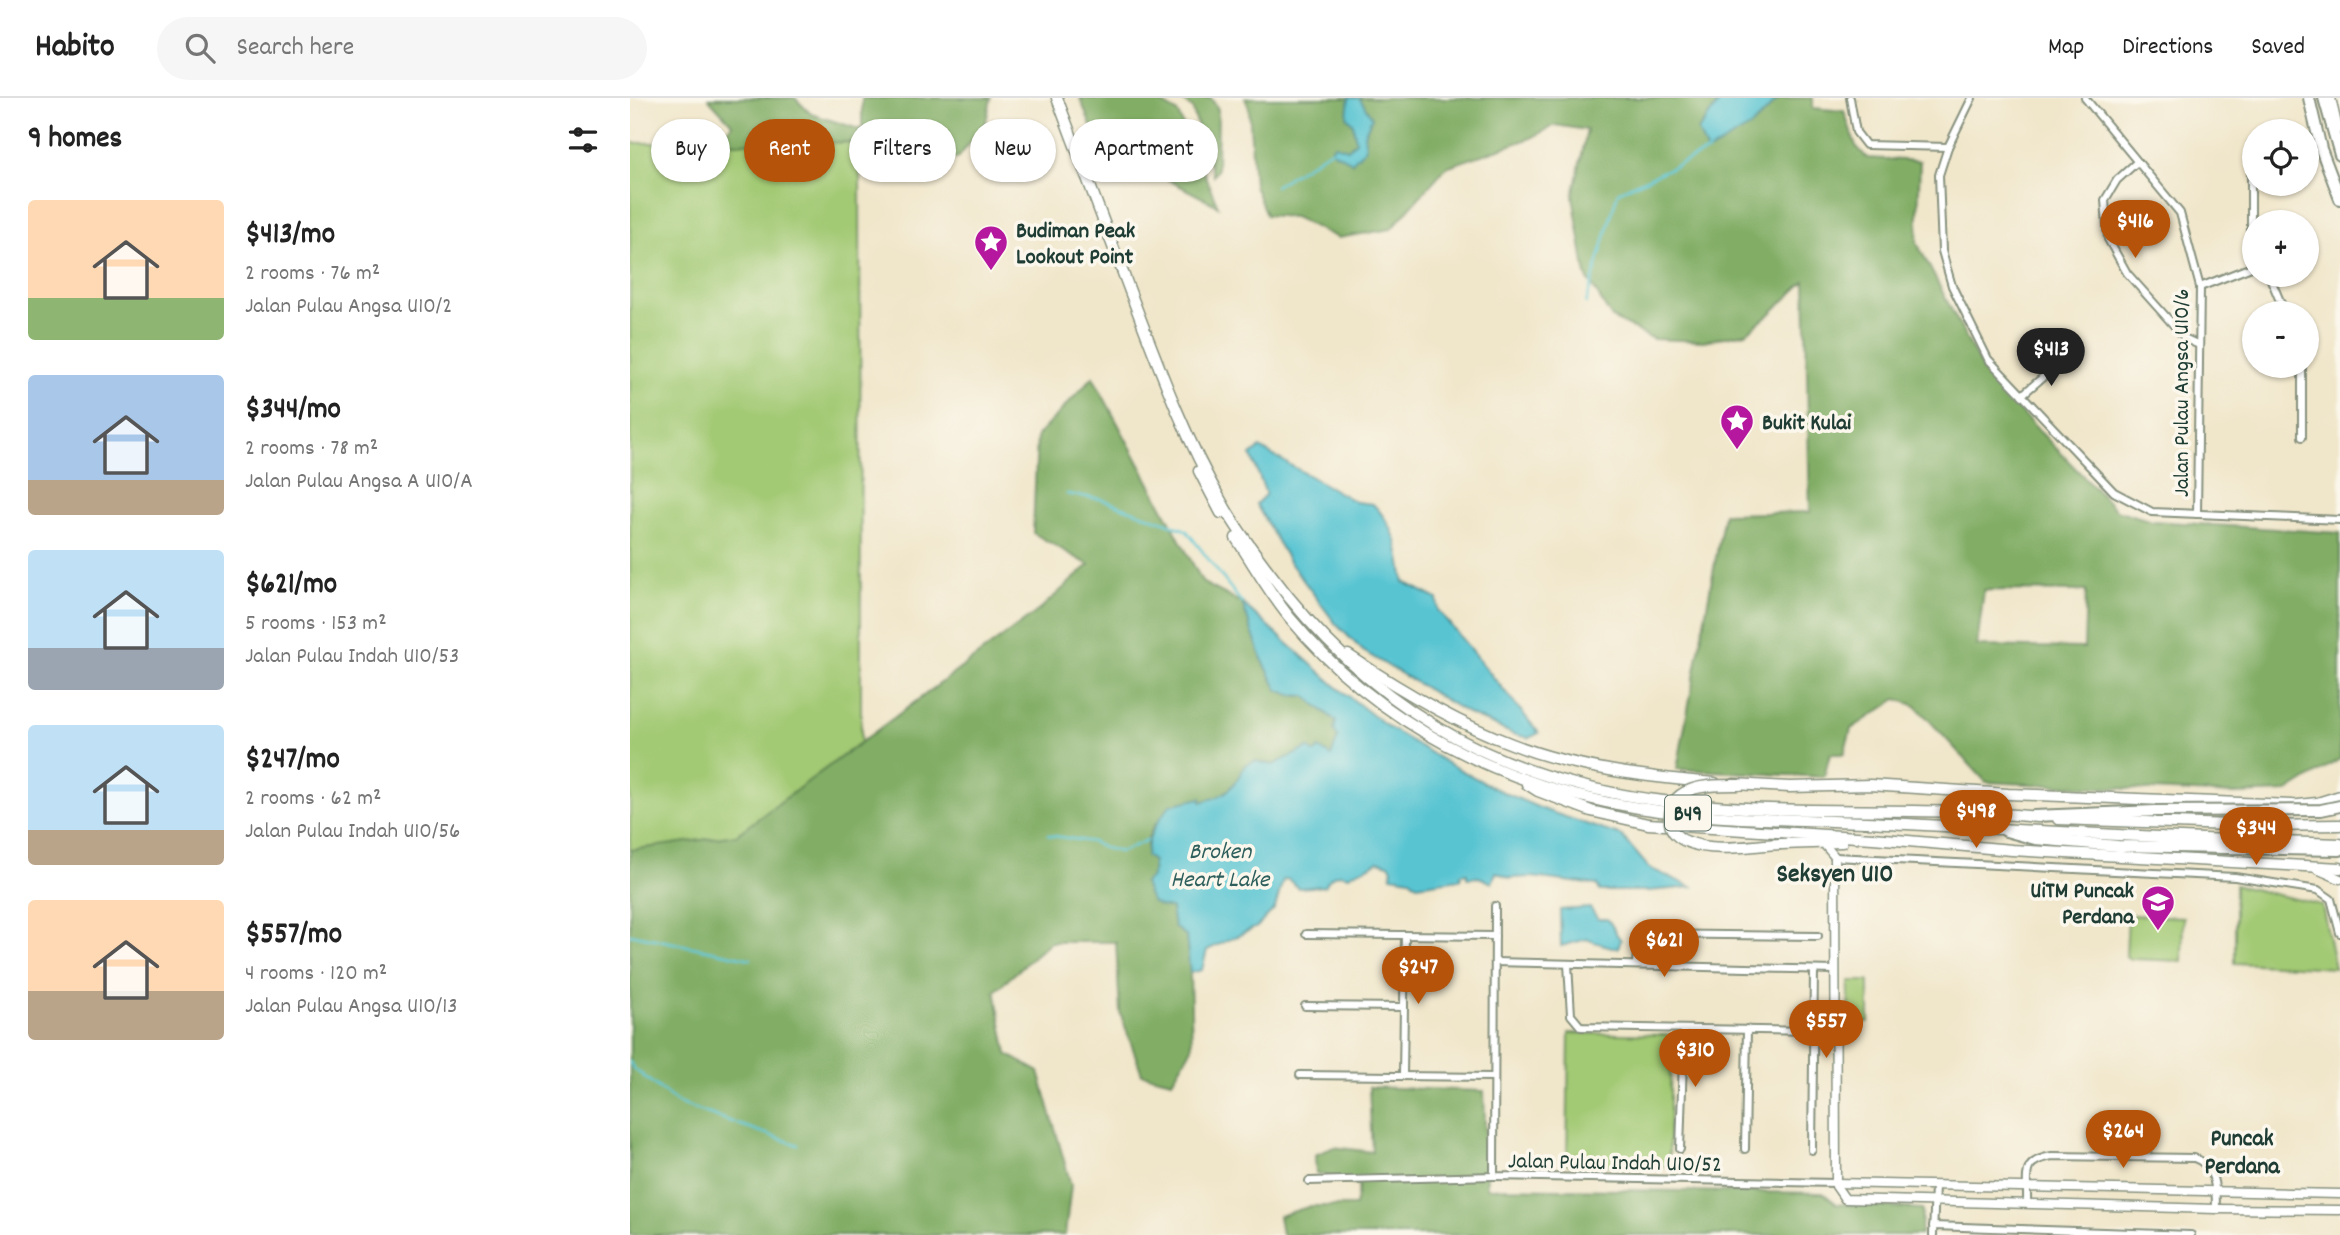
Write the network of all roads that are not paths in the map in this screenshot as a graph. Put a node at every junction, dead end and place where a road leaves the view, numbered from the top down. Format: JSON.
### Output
{"nodes":[{"id":1,"x":1057,"y":98,"type":"edge"},
{"id":2,"x":1850,"y":98,"type":"edge"},
{"id":3,"x":1972,"y":98,"type":"edge"},
{"id":4,"x":2085,"y":98,"type":"edge"},
{"id":5,"x":2311,"y":98,"type":"edge"},
{"id":6,"x":2324,"y":98,"type":"edge"},
{"id":7,"x":2330,"y":98,"type":"edge"},
{"id":8,"x":2340,"y":139,"type":"edge"},
{"id":9,"x":1948,"y":147,"type":"junction"},
{"id":10,"x":2340,"y":155,"type":"edge"},
{"id":11,"x":2137,"y":162,"type":"junction"},
{"id":12,"x":2340,"y":190,"type":"edge"},
{"id":13,"x":2340,"y":199,"type":"edge"},
{"id":14,"x":2242,"y":271,"type":"edge"},
{"id":15,"x":2200,"y":288,"type":"junction"},
{"id":16,"x":2199,"y":345,"type":"junction"},
{"id":17,"x":2063,"y":360,"type":"dead end"},
{"id":18,"x":2302,"y":378,"type":"edge"},
{"id":19,"x":2022,"y":395,"type":"junction"},
{"id":20,"x":2302,"y":436,"type":"dead end"},
{"id":21,"x":1192,"y":447,"type":"junction"},
{"id":22,"x":2197,"y":514,"type":"junction"},
{"id":23,"x":2340,"y":520,"type":"edge"},
{"id":24,"x":1327,"y":642,"type":"junction"},
{"id":25,"x":1518,"y":778,"type":"junction"},
{"id":26,"x":1740,"y":785,"type":"junction"},
{"id":27,"x":2340,"y":795,"type":"edge"},
{"id":28,"x":2289,"y":805,"type":"junction"},
{"id":29,"x":2340,"y":807,"type":"edge"},
{"id":30,"x":2034,"y":816,"type":"junction"},
{"id":31,"x":2340,"y":825,"type":"edge"},
{"id":32,"x":2006,"y":831,"type":"junction"},
{"id":33,"x":1899,"y":842,"type":"junction"},
{"id":34,"x":1823,"y":843,"type":"junction"},
{"id":35,"x":2340,"y":844,"type":"edge"},
{"id":36,"x":2340,"y":850,"type":"edge"},
{"id":37,"x":1835,"y":856,"type":"junction"},
{"id":38,"x":2309,"y":865,"type":"junction"},
{"id":39,"x":2340,"y":868,"type":"edge"},
{"id":40,"x":2340,"y":879,"type":"edge"},
{"id":41,"x":1494,"y":906,"type":"dead end"},
{"id":42,"x":2340,"y":933,"type":"edge"},
{"id":43,"x":1306,"y":934,"type":"dead end"},
{"id":44,"x":1405,"y":935,"type":"junction"},
{"id":45,"x":1494,"y":936,"type":"junction"},
{"id":46,"x":1818,"y":936,"type":"dead end"},
{"id":47,"x":1494,"y":962,"type":"junction"},
{"id":48,"x":1568,"y":964,"type":"junction"},
{"id":49,"x":1636,"y":965,"type":"junction"},
{"id":50,"x":1814,"y":970,"type":"junction"},
{"id":51,"x":1835,"y":970,"type":"junction"},
{"id":52,"x":1305,"y":1006,"type":"dead end"},
{"id":53,"x":1404,"y":1007,"type":"junction"},
{"id":54,"x":1684,"y":1029,"type":"junction"},
{"id":55,"x":1747,"y":1030,"type":"junction"},
{"id":56,"x":1813,"y":1031,"type":"junction"},
{"id":57,"x":1300,"y":1075,"type":"dead end"},
{"id":58,"x":1403,"y":1076,"type":"junction"},
{"id":59,"x":1494,"y":1077,"type":"junction"},
{"id":60,"x":1680,"y":1149,"type":"dead end"},
{"id":61,"x":1745,"y":1149,"type":"dead end"},
{"id":62,"x":1812,"y":1150,"type":"dead end"},
{"id":63,"x":1494,"y":1175,"type":"junction"},
{"id":64,"x":1309,"y":1181,"type":"dead end"},
{"id":65,"x":1836,"y":1183,"type":"junction"},
{"id":66,"x":1935,"y":1186,"type":"junction"},
{"id":67,"x":2028,"y":1187,"type":"junction"},
{"id":68,"x":2216,"y":1192,"type":"junction"},
{"id":69,"x":2340,"y":1194,"type":"edge"},
{"id":70,"x":1934,"y":1200,"type":"junction"},
{"id":71,"x":2027,"y":1203,"type":"junction"},
{"id":72,"x":2216,"y":1209,"type":"junction"},
{"id":73,"x":2340,"y":1210,"type":"edge"},
{"id":74,"x":1933,"y":1226,"type":"junction"},
{"id":75,"x":1954,"y":1227,"type":"junction"},
{"id":76,"x":2023,"y":1232,"type":"edge"},
{"id":77,"x":1933,"y":1235,"type":"edge"},
{"id":78,"x":1953,"y":1235,"type":"edge"},
{"id":79,"x":2191,"y":1235,"type":"edge"}],
"edges":[{"from":1,"to":21,"type":"main road","number":"B49"},
{"from":2,"to":9,"type":"street"},
{"from":3,"to":9,"type":"street"},
{"from":4,"to":11,"type":"street","name":"Jalan Pulau Angsa U10/6"},
{"from":5,"to":12,"type":"street"},
{"from":5,"to":13,"type":"highway"},
{"from":6,"to":10,"type":"highway"},
{"from":7,"to":8,"type":"street"},
{"from":9,"to":19,"type":"street"},
{"from":11,"to":15,"type":"street","name":"Jalan Pulau Angsa U10/6"},
{"from":11,"to":16,"type":"street"},
{"from":14,"to":15,"type":"street"},
{"from":15,"to":16,"type":"street","name":"Jalan Pulau Angsa U10/6"},
{"from":16,"to":22,"type":"street","name":"Jalan Pulau Angsa U10/6"},
{"from":17,"to":19,"type":"street"},
{"from":18,"to":20,"type":"street"},
{"from":19,"to":22,"type":"street"},
{"from":21,"to":24,"type":"main road","number":"B49"},
{"from":21,"to":25,"type":"main road","number":"B49"},
{"from":22,"to":23,"type":"street"},
{"from":24,"to":26,"type":"main road"},
{"from":24,"to":30,"type":"main road","number":"B49"},
{"from":25,"to":32,"type":"main road","number":"B49"},
{"from":25,"to":33,"type":"main road","number":"B49"},
{"from":26,"to":28,"type":"main road"},
{"from":26,"to":34,"type":"main road","bridge":true},
{"from":27,"to":28,"type":"street"},
{"from":28,"to":29,"type":"main road"},
{"from":29,"to":30,"type":"highway","bridge":true},
{"from":30,"to":31,"type":"main road","number":"B49"},
{"from":32,"to":35,"type":"main road","number":"B49"},
{"from":32,"to":36,"type":"highway"},
{"from":33,"to":34,"type":"main road"},
{"from":33,"to":38,"type":"main road","number":"B49"},
{"from":34,"to":37,"type":"street"},
{"from":37,"to":42,"type":"street"},
{"from":37,"to":51,"type":"street"},
{"from":38,"to":39,"type":"main road","number":"B49"},
{"from":38,"to":40,"type":"street"},
{"from":41,"to":45,"type":"street","name":"Jalan Pulau Indah U10/52"},
{"from":43,"to":44,"type":"street"},
{"from":44,"to":45,"type":"street"},
{"from":44,"to":53,"type":"street"},
{"from":45,"to":47,"type":"street","name":"Jalan Pulau Indah U10/52"},
{"from":46,"to":49,"type":"street"},
{"from":47,"to":48,"type":"street"},
{"from":47,"to":59,"type":"street","name":"Jalan Pulau Indah U10/52"},
{"from":48,"to":49,"type":"street"},
{"from":48,"to":54,"type":"street"},
{"from":49,"to":50,"type":"street"},
{"from":50,"to":51,"type":"street"},
{"from":50,"to":56,"type":"street"},
{"from":51,"to":65,"type":"street"},
{"from":52,"to":53,"type":"street"},
{"from":53,"to":58,"type":"street"},
{"from":54,"to":55,"type":"street"},
{"from":54,"to":60,"type":"street"},
{"from":55,"to":56,"type":"street"},
{"from":55,"to":61,"type":"street"},
{"from":56,"to":62,"type":"street"},
{"from":57,"to":58,"type":"street"},
{"from":58,"to":59,"type":"street"},
{"from":59,"to":63,"type":"street","name":"Jalan Pulau Indah U10/52"},
{"from":63,"to":64,"type":"street"},
{"from":63,"to":65,"type":"street","name":"Jalan Pulau Indah U10/52"},
{"from":65,"to":66,"type":"street"},
{"from":65,"to":70,"type":"street"},
{"from":66,"to":67,"type":"street"},
{"from":66,"to":70,"type":"street"},
{"from":67,"to":68,"type":"street"},
{"from":67,"to":68,"type":"street"},
{"from":67,"to":71,"type":"street"},
{"from":68,"to":69,"type":"street"},
{"from":68,"to":72,"type":"street"},
{"from":70,"to":71,"type":"street"},
{"from":70,"to":74,"type":"street"},
{"from":71,"to":72,"type":"street"},
{"from":72,"to":73,"type":"street"},
{"from":74,"to":75,"type":"street"},
{"from":74,"to":77,"type":"street"},
{"from":75,"to":76,"type":"street"},
{"from":75,"to":78,"type":"street"},
{"from":76,"to":79,"type":"street"}]}
